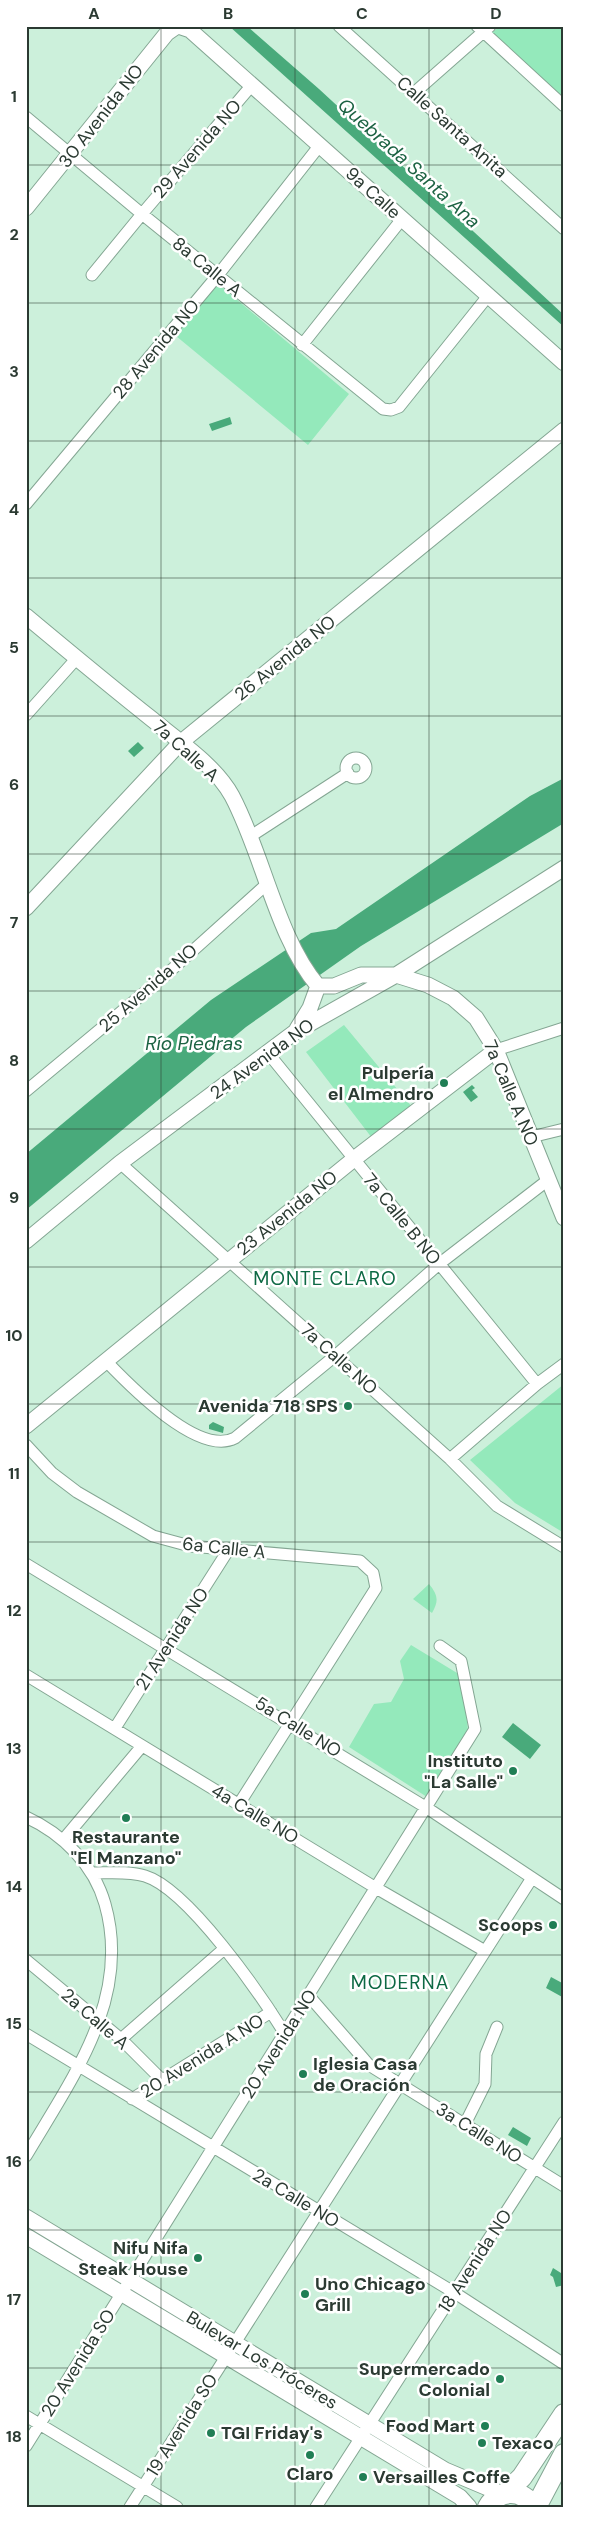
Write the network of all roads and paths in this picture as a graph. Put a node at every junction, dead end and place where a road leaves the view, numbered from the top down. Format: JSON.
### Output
{"nodes":[{"id":1,"x":178,"y":26,"type":"edge"},
{"id":2,"x":339,"y":26,"type":"edge"},
{"id":3,"x":483,"y":28,"type":"edge"},
{"id":4,"x":252,"y":85,"type":"junction"},
{"id":5,"x":414,"y":93,"type":"junction"},
{"id":6,"x":564,"y":106,"type":"edge"},
{"id":7,"x":26,"y":117,"type":"edge"},
{"id":8,"x":320,"y":145,"type":"junction"},
{"id":9,"x":71,"y":154,"type":"junction"},
{"id":10,"x":26,"y":208,"type":"edge"},
{"id":11,"x":142,"y":214,"type":"junction"},
{"id":12,"x":402,"y":219,"type":"junction"},
{"id":13,"x":564,"y":230,"type":"edge"},
{"id":14,"x":92,"y":275,"type":"dead end"},
{"id":15,"x":218,"y":276,"type":"junction"},
{"id":16,"x":488,"y":296,"type":"junction"},
{"id":17,"x":302,"y":345,"type":"junction"},
{"id":18,"x":564,"y":363,"type":"edge"},
{"id":19,"x":564,"y":430,"type":"edge"},
{"id":20,"x":564,"y":443,"type":"edge"},
{"id":21,"x":548,"y":444,"type":"junction"},
{"id":22,"x":26,"y":504,"type":"edge"},
{"id":23,"x":26,"y":616,"type":"edge"},
{"id":24,"x":77,"y":658,"type":"junction"},
{"id":25,"x":26,"y":715,"type":"edge"},
{"id":26,"x":180,"y":743,"type":"junction"},
{"id":27,"x":348,"y":773,"type":"dead end"},
{"id":28,"x":251,"y":836,"type":"junction"},
{"id":29,"x":564,"y":868,"type":"edge"},
{"id":30,"x":268,"y":883,"type":"junction"},
{"id":31,"x":26,"y":908,"type":"edge"},
{"id":32,"x":396,"y":975,"type":"junction"},
{"id":33,"x":316,"y":984,"type":"junction"},
{"id":34,"x":564,"y":1028,"type":"edge"},
{"id":35,"x":295,"y":1032,"type":"junction"},
{"id":36,"x":496,"y":1050,"type":"junction"},
{"id":37,"x":268,"y":1053,"type":"junction"},
{"id":38,"x":26,"y":1091,"type":"edge"},
{"id":39,"x":564,"y":1129,"type":"edge"},
{"id":40,"x":531,"y":1137,"type":"junction"},
{"id":41,"x":354,"y":1159,"type":"junction"},
{"id":42,"x":120,"y":1163,"type":"junction"},
{"id":43,"x":548,"y":1180,"type":"junction"},
{"id":44,"x":564,"y":1218,"type":"edge"},
{"id":45,"x":26,"y":1241,"type":"edge"},
{"id":46,"x":230,"y":1259,"type":"junction"},
{"id":47,"x":439,"y":1264,"type":"junction"},
{"id":48,"x":335,"y":1356,"type":"junction"},
{"id":49,"x":106,"y":1360,"type":"junction"},
{"id":50,"x":564,"y":1364,"type":"edge"},
{"id":51,"x":537,"y":1384,"type":"junction"},
{"id":52,"x":26,"y":1426,"type":"edge"},
{"id":53,"x":26,"y":1445,"type":"edge"},
{"id":54,"x":450,"y":1460,"type":"junction"},
{"id":55,"x":564,"y":1547,"type":"edge"},
{"id":56,"x":229,"y":1549,"type":"junction"},
{"id":57,"x":26,"y":1564,"type":"edge"},
{"id":58,"x":440,"y":1646,"type":"dead end"},
{"id":59,"x":167,"y":1648,"type":"junction"},
{"id":60,"x":26,"y":1675,"type":"edge"},
{"id":61,"x":291,"y":1723,"type":"junction"},
{"id":62,"x":115,"y":1728,"type":"junction"},
{"id":63,"x":142,"y":1746,"type":"junction"},
{"id":64,"x":239,"y":1804,"type":"junction"},
{"id":65,"x":427,"y":1808,"type":"junction"},
{"id":66,"x":26,"y":1817,"type":"edge"},
{"id":67,"x":63,"y":1840,"type":"junction"},
{"id":68,"x":92,"y":1873,"type":"junction"},
{"id":69,"x":532,"y":1878,"type":"junction"},
{"id":70,"x":376,"y":1888,"type":"junction"},
{"id":71,"x":564,"y":1899,"type":"edge"},
{"id":72,"x":224,"y":1949,"type":"junction"},
{"id":73,"x":485,"y":1952,"type":"junction"},
{"id":74,"x":26,"y":1960,"type":"edge"},
{"id":75,"x":309,"y":1996,"type":"junction"},
{"id":76,"x":271,"y":2012,"type":"junction"},
{"id":77,"x":99,"y":2020,"type":"junction"},
{"id":78,"x":498,"y":2027,"type":"dead end"},
{"id":79,"x":26,"y":2034,"type":"edge"},
{"id":80,"x":285,"y":2034,"type":"junction"},
{"id":81,"x":121,"y":2039,"type":"junction"},
{"id":82,"x":79,"y":2066,"type":"junction"},
{"id":83,"x":162,"y":2080,"type":"junction"},
{"id":84,"x":400,"y":2084,"type":"junction"},
{"id":85,"x":132,"y":2099,"type":"junction"},
{"id":86,"x":564,"y":2122,"type":"edge"},
{"id":87,"x":465,"y":2124,"type":"junction"},
{"id":88,"x":214,"y":2149,"type":"junction"},
{"id":89,"x":26,"y":2156,"type":"edge"},
{"id":90,"x":535,"y":2168,"type":"junction"},
{"id":91,"x":564,"y":2186,"type":"edge"},
{"id":92,"x":319,"y":2212,"type":"junction"},
{"id":93,"x":26,"y":2217,"type":"edge"},
{"id":94,"x":26,"y":2236,"type":"edge"},
{"id":95,"x":130,"y":2280,"type":"junction"},
{"id":96,"x":455,"y":2293,"type":"junction"},
{"id":97,"x":122,"y":2294,"type":"junction"},
{"id":98,"x":230,"y":2349,"type":"junction"},
{"id":99,"x":564,"y":2364,"type":"edge"},
{"id":100,"x":564,"y":2414,"type":"edge"},
{"id":101,"x":26,"y":2416,"type":"edge"},
{"id":102,"x":40,"y":2424,"type":"junction"},
{"id":103,"x":366,"y":2431,"type":"junction"},
{"id":104,"x":26,"y":2446,"type":"edge"},
{"id":105,"x":564,"y":2454,"type":"edge"},
{"id":106,"x":143,"y":2486,"type":"junction"},
{"id":107,"x":499,"y":2498,"type":"edge"},
{"id":108,"x":130,"y":2507,"type":"edge"},
{"id":109,"x":177,"y":2507,"type":"edge"},
{"id":110,"x":316,"y":2507,"type":"edge"},
{"id":111,"x":469,"y":2507,"type":"edge"},
{"id":112,"x":535,"y":2507,"type":"edge"}],
"edges":[{"from":1,"to":4,"type":"street","name":"9a Calle"},
{"from":1,"to":9,"type":"street","name":"30 Avenida NO"},
{"from":2,"to":5,"type":"street","name":"Calle Santa Anita"},
{"from":3,"to":5,"type":"street"},
{"from":3,"to":6,"type":"street"},
{"from":4,"to":8,"type":"street","name":"9a Calle"},
{"from":4,"to":11,"type":"street","name":"29 Avenida NO"},
{"from":5,"to":13,"type":"street","name":"Calle Santa Anita"},
{"from":7,"to":9,"type":"street","name":"8a Calle A"},
{"from":8,"to":12,"type":"street","name":"9a Calle"},
{"from":8,"to":15,"type":"street","name":"28 Avenida NO"},
{"from":9,"to":10,"type":"street","name":"30 Avenida NO"},
{"from":9,"to":11,"type":"street","name":"8a Calle A"},
{"from":11,"to":14,"type":"street","name":"29 Avenida NO"},
{"from":11,"to":15,"type":"street","name":"8a Calle A"},
{"from":12,"to":16,"type":"street","name":"9a Calle"},
{"from":12,"to":17,"type":"street"},
{"from":15,"to":17,"type":"street","name":"8a Calle A"},
{"from":15,"to":22,"type":"street","name":"28 Avenida NO"},
{"from":16,"to":17,"type":"street","name":"8a Calle A"},
{"from":16,"to":18,"type":"street","name":"9a Calle"},
{"from":19,"to":21,"type":"street","name":"26 Avenida NO"},
{"from":20,"to":21,"type":"street"},
{"from":21,"to":26,"type":"street","name":"26 Avenida NO"},
{"from":23,"to":24,"type":"street","name":"7a Calle A"},
{"from":24,"to":25,"type":"street"},
{"from":24,"to":26,"type":"street","name":"7a Calle A"},
{"from":26,"to":28,"type":"street","name":"7a Calle A"},
{"from":26,"to":31,"type":"street","name":"26 Avenida NO"},
{"from":27,"to":28,"type":"street"},
{"from":28,"to":30,"type":"street","name":"7a Calle A"},
{"from":29,"to":32,"type":"street","name":"24 Avenida NO"},
{"from":30,"to":33,"type":"street","name":"7a Calle A"},
{"from":30,"to":38,"type":"street","name":"25 Avenida NO"},
{"from":32,"to":33,"type":"street","name":"7a Calle A NO"},
{"from":32,"to":35,"type":"street","name":"24 Avenida NO"},
{"from":32,"to":36,"type":"street","name":"7a Calle A NO"},
{"from":33,"to":35,"type":"street"},
{"from":34,"to":36,"type":"street","name":"23 Avenida NO"},
{"from":35,"to":37,"type":"street","name":"24 Avenida NO"},
{"from":36,"to":40,"type":"street","name":"7a Calle A NO"},
{"from":36,"to":41,"type":"street","name":"23 Avenida NO"},
{"from":37,"to":41,"type":"street","name":"7a Calle B NO"},
{"from":37,"to":42,"type":"street","name":"24 Avenida NO"},
{"from":39,"to":40,"type":"street"},
{"from":40,"to":43,"type":"street","name":"7a Calle A NO"},
{"from":41,"to":46,"type":"street","name":"23 Avenida NO"},
{"from":41,"to":47,"type":"street","name":"7a Calle B NO"},
{"from":42,"to":45,"type":"street","name":"24 Avenida NO"},
{"from":42,"to":46,"type":"street","name":"7a Calle NO"},
{"from":43,"to":44,"type":"street","name":"7a Calle A NO"},
{"from":43,"to":47,"type":"street"},
{"from":46,"to":48,"type":"street","name":"7a Calle NO"},
{"from":46,"to":49,"type":"street","name":"23 Avenida NO"},
{"from":47,"to":48,"type":"street"},
{"from":47,"to":51,"type":"street","name":"7a Calle B NO"},
{"from":48,"to":49,"type":"street"},
{"from":48,"to":54,"type":"street","name":"7a Calle NO"},
{"from":49,"to":52,"type":"street","name":"23 Avenida NO"},
{"from":50,"to":51,"type":"street"},
{"from":51,"to":54,"type":"street"},
{"from":53,"to":56,"type":"street","name":"6a Calle A"},
{"from":54,"to":55,"type":"street","name":"7a Calle NO"},
{"from":56,"to":59,"type":"street","name":"21 Avenida NO"},
{"from":56,"to":61,"type":"street","name":"6a Calle A"},
{"from":57,"to":59,"type":"street","name":"5a Calle NO"},
{"from":58,"to":65,"type":"street","name":"20 Avenida NO"},
{"from":59,"to":61,"type":"street","name":"5a Calle NO"},
{"from":59,"to":62,"type":"street","name":"21 Avenida NO"},
{"from":60,"to":62,"type":"street","name":"4a Calle NO"},
{"from":61,"to":64,"type":"street"},
{"from":61,"to":65,"type":"street","name":"5a Calle NO"},
{"from":62,"to":63,"type":"street","name":"4a Calle NO"},
{"from":63,"to":64,"type":"street","name":"4a Calle NO"},
{"from":63,"to":67,"type":"street"},
{"from":64,"to":70,"type":"street","name":"4a Calle NO"},
{"from":65,"to":69,"type":"street","name":"5a Calle NO"},
{"from":65,"to":70,"type":"street","name":"20 Avenida NO"},
{"from":66,"to":67,"type":"street"},
{"from":67,"to":68,"type":"street"},
{"from":68,"to":72,"type":"street"},
{"from":68,"to":77,"type":"street"},
{"from":69,"to":71,"type":"street","name":"5a Calle NO"},
{"from":69,"to":73,"type":"street","name":"19 Avenida SO"},
{"from":70,"to":73,"type":"street","name":"4a Calle NO"},
{"from":70,"to":75,"type":"street","name":"20 Avenida NO"},
{"from":72,"to":76,"type":"street"},
{"from":72,"to":81,"type":"street"},
{"from":73,"to":84,"type":"street","name":"19 Avenida SO"},
{"from":74,"to":77,"type":"street","name":"2a Calle A"},
{"from":75,"to":80,"type":"street","name":"20 Avenida NO"},
{"from":75,"to":84,"type":"street","name":"3a Calle NO"},
{"from":76,"to":80,"type":"street"},
{"from":76,"to":83,"type":"street","name":"20 Avenida A NO"},
{"from":77,"to":81,"type":"street","name":"2a Calle A"},
{"from":77,"to":82,"type":"street"},
{"from":78,"to":87,"type":"street"},
{"from":79,"to":82,"type":"street","name":"2a Calle NO"},
{"from":80,"to":88,"type":"street","name":"20 Avenida NO"},
{"from":81,"to":83,"type":"street","name":"2a Calle A"},
{"from":82,"to":85,"type":"street","name":"2a Calle NO"},
{"from":82,"to":89,"type":"street"},
{"from":83,"to":85,"type":"street","name":"20 Avenida A NO"},
{"from":84,"to":87,"type":"street","name":"3a Calle NO"},
{"from":84,"to":92,"type":"street","name":"19 Avenida SO"},
{"from":85,"to":88,"type":"street","name":"2a Calle NO"},
{"from":86,"to":90,"type":"street","name":"18 Avenida NO"},
{"from":87,"to":90,"type":"street","name":"3a Calle NO"},
{"from":88,"to":92,"type":"street","name":"2a Calle NO"},
{"from":88,"to":95,"type":"street","name":"20 Avenida NO"},
{"from":90,"to":91,"type":"street","name":"3a Calle NO"},
{"from":90,"to":96,"type":"street","name":"18 Avenida NO"},
{"from":92,"to":96,"type":"street","name":"2a Calle NO"},
{"from":92,"to":98,"type":"street","name":"19 Avenida SO"},
{"from":93,"to":95,"type":"street","name":"Bulevar Los Próceres"},
{"from":94,"to":97,"type":"street","name":"Bulevar Los Próceres"},
{"from":95,"to":97,"type":"street","name":"20 Avenida SO"},
{"from":95,"to":98,"type":"street","name":"Bulevar Los Próceres"},
{"from":96,"to":99,"type":"street","name":"2a Calle NO"},
{"from":96,"to":103,"type":"street","name":"18 Avenida NO"},
{"from":97,"to":98,"type":"street","name":"Bulevar Los Próceres"},
{"from":97,"to":102,"type":"street","name":"20 Avenida SO"},
{"from":98,"to":103,"type":"street","name":"Bulevar Los Próceres"},
{"from":98,"to":106,"type":"street","name":"19 Avenida SO"},
{"from":100,"to":107,"type":"highway"},
{"from":101,"to":102,"type":"street"},
{"from":102,"to":104,"type":"street","name":"20 Avenida SO"},
{"from":102,"to":106,"type":"street"},
{"from":103,"to":107,"type":"street","name":"Bulevar Los Próceres"},
{"from":103,"to":110,"type":"street","name":"18 Avenida NO"},
{"from":103,"to":111,"type":"street","name":"Bulevar Los Próceres"},
{"from":105,"to":112,"type":"highway"},
{"from":106,"to":108,"type":"street","name":"19 Avenida SO"},
{"from":106,"to":109,"type":"street"},
{"from":107,"to":112,"type":"highway"}]}
